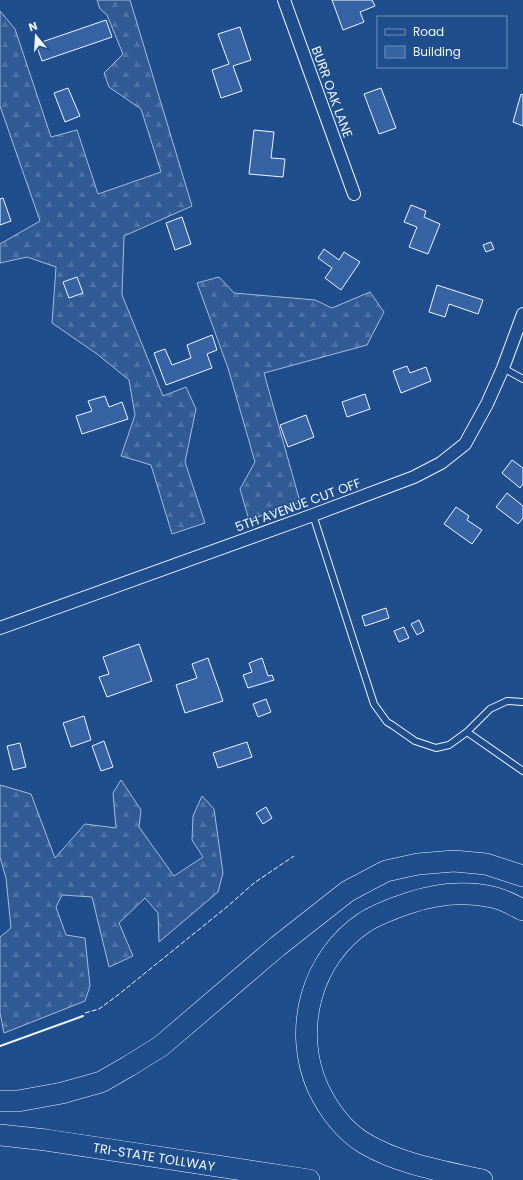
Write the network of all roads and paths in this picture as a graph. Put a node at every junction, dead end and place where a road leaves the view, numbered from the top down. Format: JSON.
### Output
{"nodes":[{"id":1,"x":284,"y":0,"type":"edge"},
{"id":2,"x":354,"y":194,"type":"dead end"},
{"id":3,"x":523,"y":314,"type":"edge"},
{"id":4,"x":503,"y":368,"type":"junction"},
{"id":5,"x":523,"y":379,"type":"edge"},
{"id":6,"x":313,"y":515,"type":"junction"},
{"id":7,"x":0,"y":628,"type":"edge"},
{"id":8,"x":523,"y":702,"type":"edge"},
{"id":9,"x":467,"y":732,"type":"junction"},
{"id":10,"x":523,"y":771,"type":"edge"},
{"id":11,"x":523,"y":876,"type":"edge"},
{"id":12,"x":523,"y":910,"type":"edge"},
{"id":13,"x":0,"y":1101,"type":"edge"},
{"id":14,"x":0,"y":1135,"type":"edge"},
{"id":15,"x":308,"y":1180,"type":"edge"},
{"id":16,"x":482,"y":1180,"type":"edge"}],
"edges":[{"from":1,"to":2,"type":"street","name":"BURR OAK LANE"},
{"from":3,"to":4,"type":"street","name":"5TH AVENUE CUT OFF"},
{"from":4,"to":5,"type":"lane"},
{"from":4,"to":6,"type":"street","name":"5TH AVENUE CUT OFF"},
{"from":6,"to":7,"type":"street","name":"5TH AVENUE CUT OFF"},
{"from":6,"to":9,"type":"lane"},
{"from":8,"to":9,"type":"lane"},
{"from":9,"to":10,"type":"lane"},
{"from":11,"to":13,"type":"highway"},
{"from":12,"to":16,"type":"highway"},
{"from":14,"to":15,"type":"highway","name":"TRI-STATE TOLLWAY"}]}
